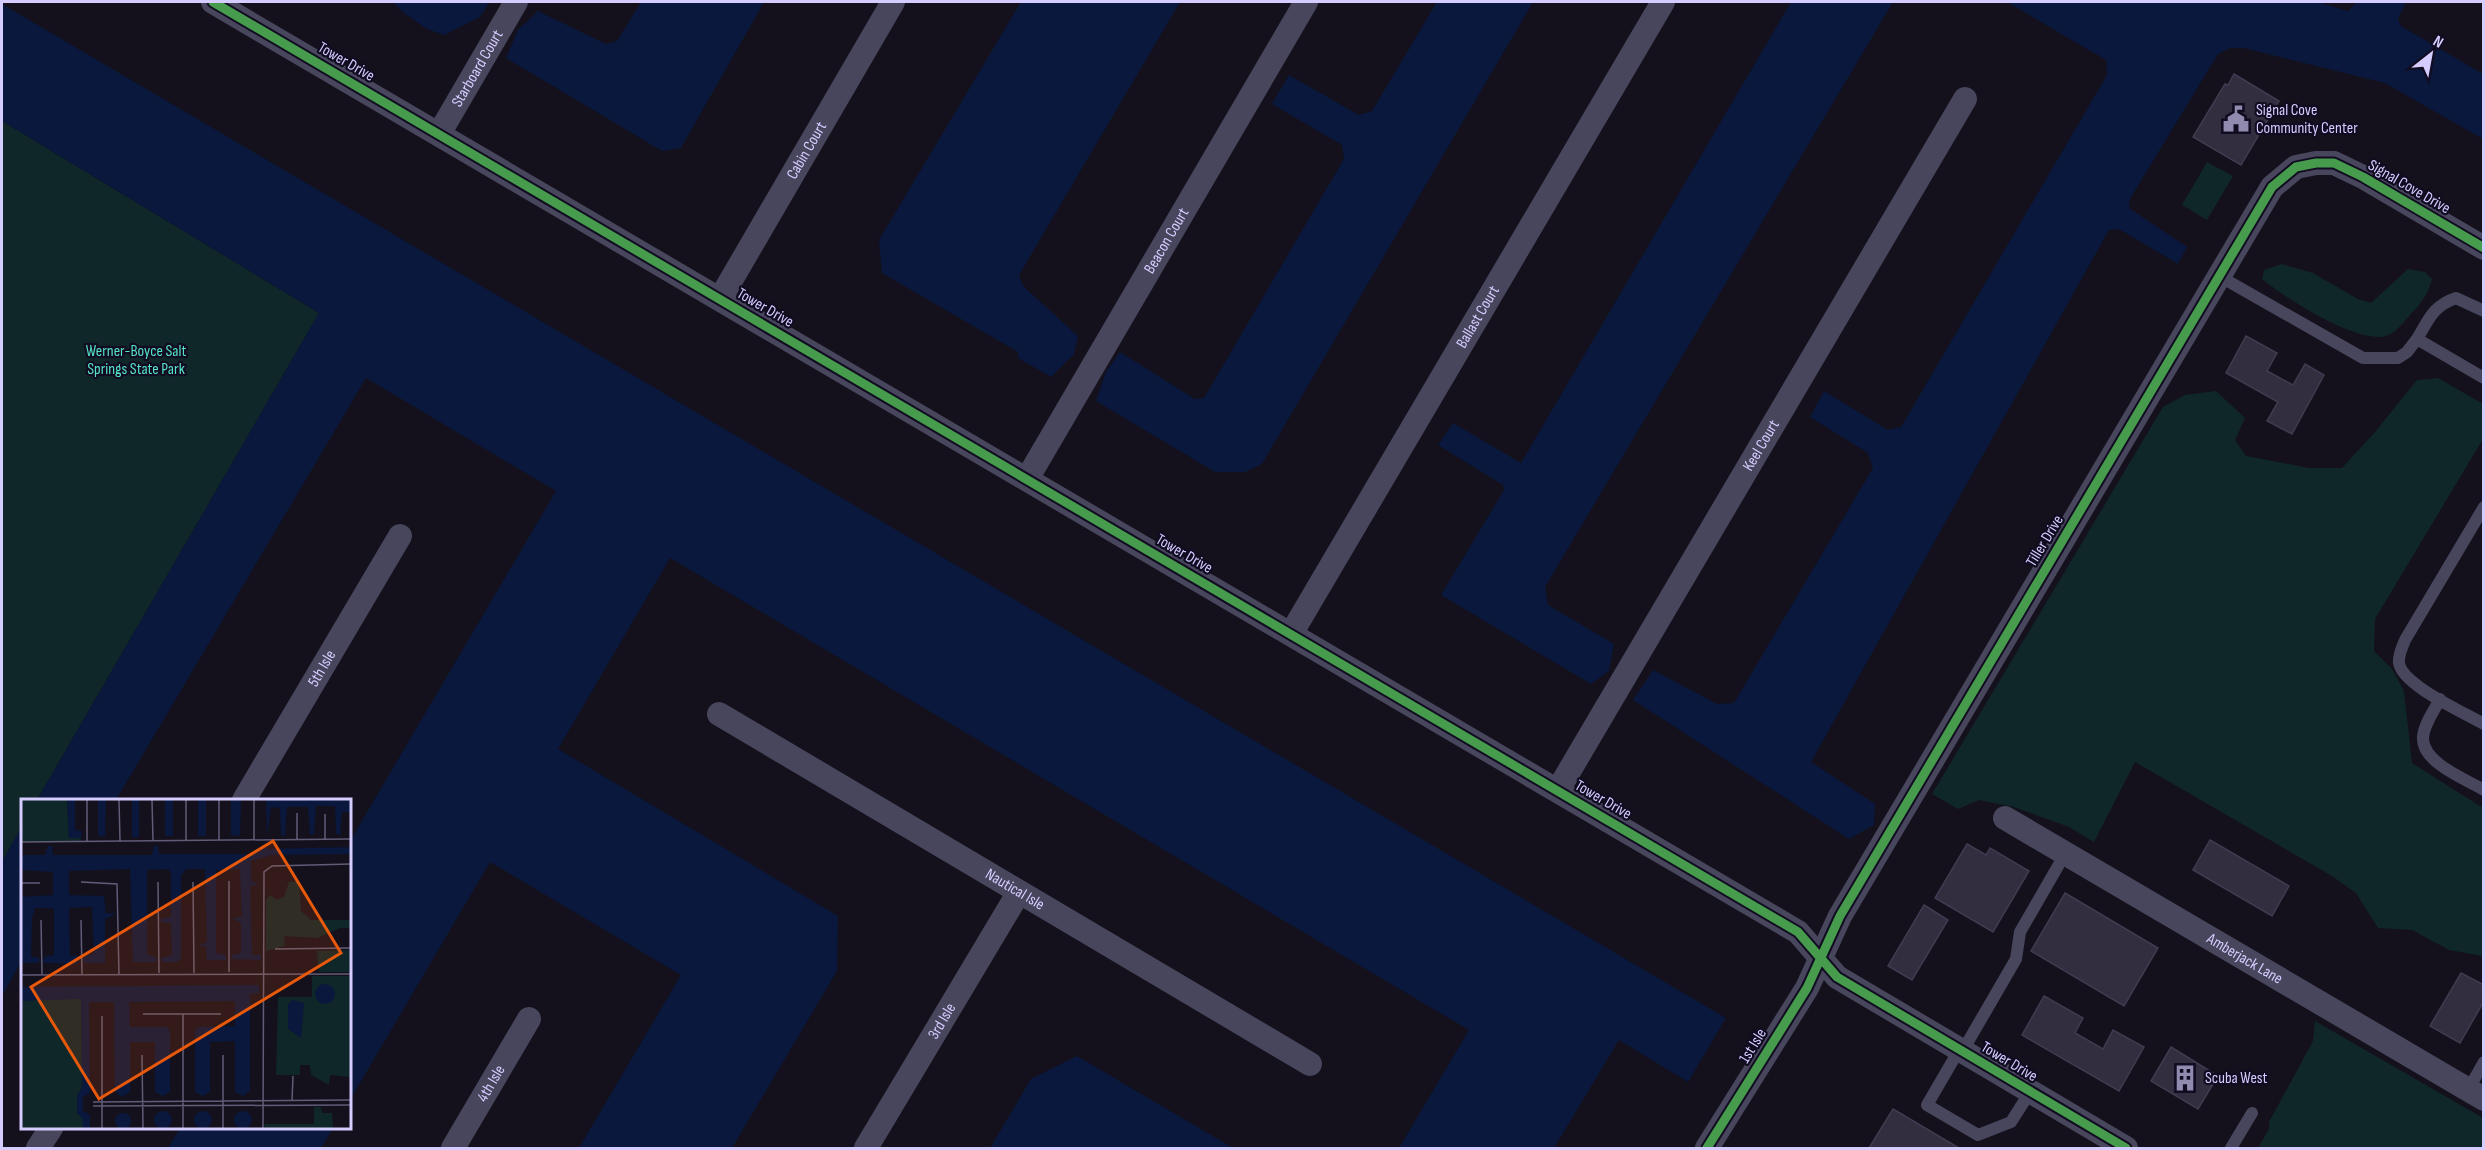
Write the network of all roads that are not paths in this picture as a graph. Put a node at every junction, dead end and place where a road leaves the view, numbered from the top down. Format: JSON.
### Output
{"nodes":[{"id":1,"x":213,"y":2,"type":"edge"},
{"id":2,"x":516,"y":2,"type":"edge"},
{"id":3,"x":893,"y":2,"type":"edge"},
{"id":4,"x":1306,"y":2,"type":"edge"},
{"id":5,"x":1663,"y":2,"type":"edge"},
{"id":6,"x":1965,"y":99,"type":"dead end"},
{"id":7,"x":439,"y":134,"type":"junction"},
{"id":8,"x":2316,"y":163,"type":"joint"},
{"id":9,"x":2484,"y":248,"type":"edge"},
{"id":10,"x":2219,"y":276,"type":"junction"},
{"id":11,"x":720,"y":299,"type":"junction"},
{"id":12,"x":2484,"y":311,"type":"edge"},
{"id":13,"x":2417,"y":339,"type":"junction"},
{"id":14,"x":2484,"y":378,"type":"edge"},
{"id":15,"x":1027,"y":479,"type":"junction"},
{"id":16,"x":2484,"y":507,"type":"edge"},
{"id":17,"x":400,"y":536,"type":"dead end"},
{"id":18,"x":1292,"y":634,"type":"junction"},
{"id":19,"x":2440,"y":699,"type":"junction"},
{"id":20,"x":718,"y":714,"type":"dead end"},
{"id":21,"x":2484,"y":724,"type":"edge"},
{"id":22,"x":1558,"y":790,"type":"junction"},
{"id":23,"x":2484,"y":790,"type":"edge"},
{"id":24,"x":245,"y":799,"type":"edge"},
{"id":25,"x":2005,"y":818,"type":"dead end"},
{"id":26,"x":2065,"y":854,"type":"junction"},
{"id":27,"x":1019,"y":892,"type":"junction"},
{"id":28,"x":1821,"y":958,"type":"junction"},
{"id":29,"x":529,"y":1019,"type":"dead end"},
{"id":30,"x":1961,"y":1051,"type":"junction"},
{"id":31,"x":2484,"y":1062,"type":"edge"},
{"id":32,"x":1310,"y":1064,"type":"dead end"},
{"id":33,"x":2030,"y":1092,"type":"junction"},
{"id":34,"x":2476,"y":1095,"type":"edge"},
{"id":35,"x":2252,"y":1113,"type":"dead end"},
{"id":36,"x":50,"y":1129,"type":"edge"},
{"id":37,"x":38,"y":1149,"type":"edge"},
{"id":38,"x":453,"y":1149,"type":"edge"},
{"id":39,"x":866,"y":1149,"type":"edge"},
{"id":40,"x":1707,"y":1149,"type":"edge"},
{"id":41,"x":2126,"y":1149,"type":"edge"},
{"id":42,"x":2230,"y":1149,"type":"edge"}],
"edges":[{"from":1,"to":7,"type":"street","name":"Tower Drive"},
{"from":2,"to":7,"type":"street","name":"Starboard Court"},
{"from":3,"to":11,"type":"street","name":"Cabin Court"},
{"from":4,"to":15,"type":"street","name":"Beacon Court"},
{"from":5,"to":18,"type":"street","name":"Ballast Court"},
{"from":6,"to":22,"type":"street","name":"Keel Court"},
{"from":7,"to":11,"type":"street","name":"Tower Drive"},
{"from":8,"to":9,"type":"street","name":"Signal Cove Drive"},
{"from":8,"to":10,"type":"street","name":"Tiller Drive"},
{"from":10,"to":13,"type":"lane"},
{"from":10,"to":28,"type":"street","name":"Tiller Drive"},
{"from":11,"to":15,"type":"street","name":"Tower Drive"},
{"from":12,"to":13,"type":"lane"},
{"from":13,"to":14,"type":"lane"},
{"from":15,"to":18,"type":"street","name":"Tower Drive"},
{"from":16,"to":19,"type":"lane"},
{"from":17,"to":24,"type":"street","name":"5th Isle"},
{"from":18,"to":22,"type":"street","name":"Tower Drive"},
{"from":19,"to":21,"type":"lane"},
{"from":19,"to":23,"type":"lane"},
{"from":20,"to":27,"type":"street","name":"Nautical Isle"},
{"from":22,"to":28,"type":"street","name":"Tower Drive"},
{"from":25,"to":26,"type":"street","name":"Amberjack Lane"},
{"from":26,"to":30,"type":"lane"},
{"from":26,"to":34,"type":"street","name":"Amberjack Lane"},
{"from":27,"to":32,"type":"street","name":"Nautical Isle"},
{"from":27,"to":39,"type":"street","name":"3rd Isle"},
{"from":28,"to":30,"type":"street","name":"Tower Drive"},
{"from":28,"to":40,"type":"street","name":"1st Isle"},
{"from":29,"to":38,"type":"street","name":"4th Isle"},
{"from":30,"to":33,"type":"street","name":"Tower Drive"},
{"from":30,"to":33,"type":"lane"},
{"from":31,"to":34,"type":"lane"},
{"from":33,"to":41,"type":"street","name":"Tower Drive"},
{"from":35,"to":42,"type":"lane"},
{"from":36,"to":37,"type":"street"}]}
